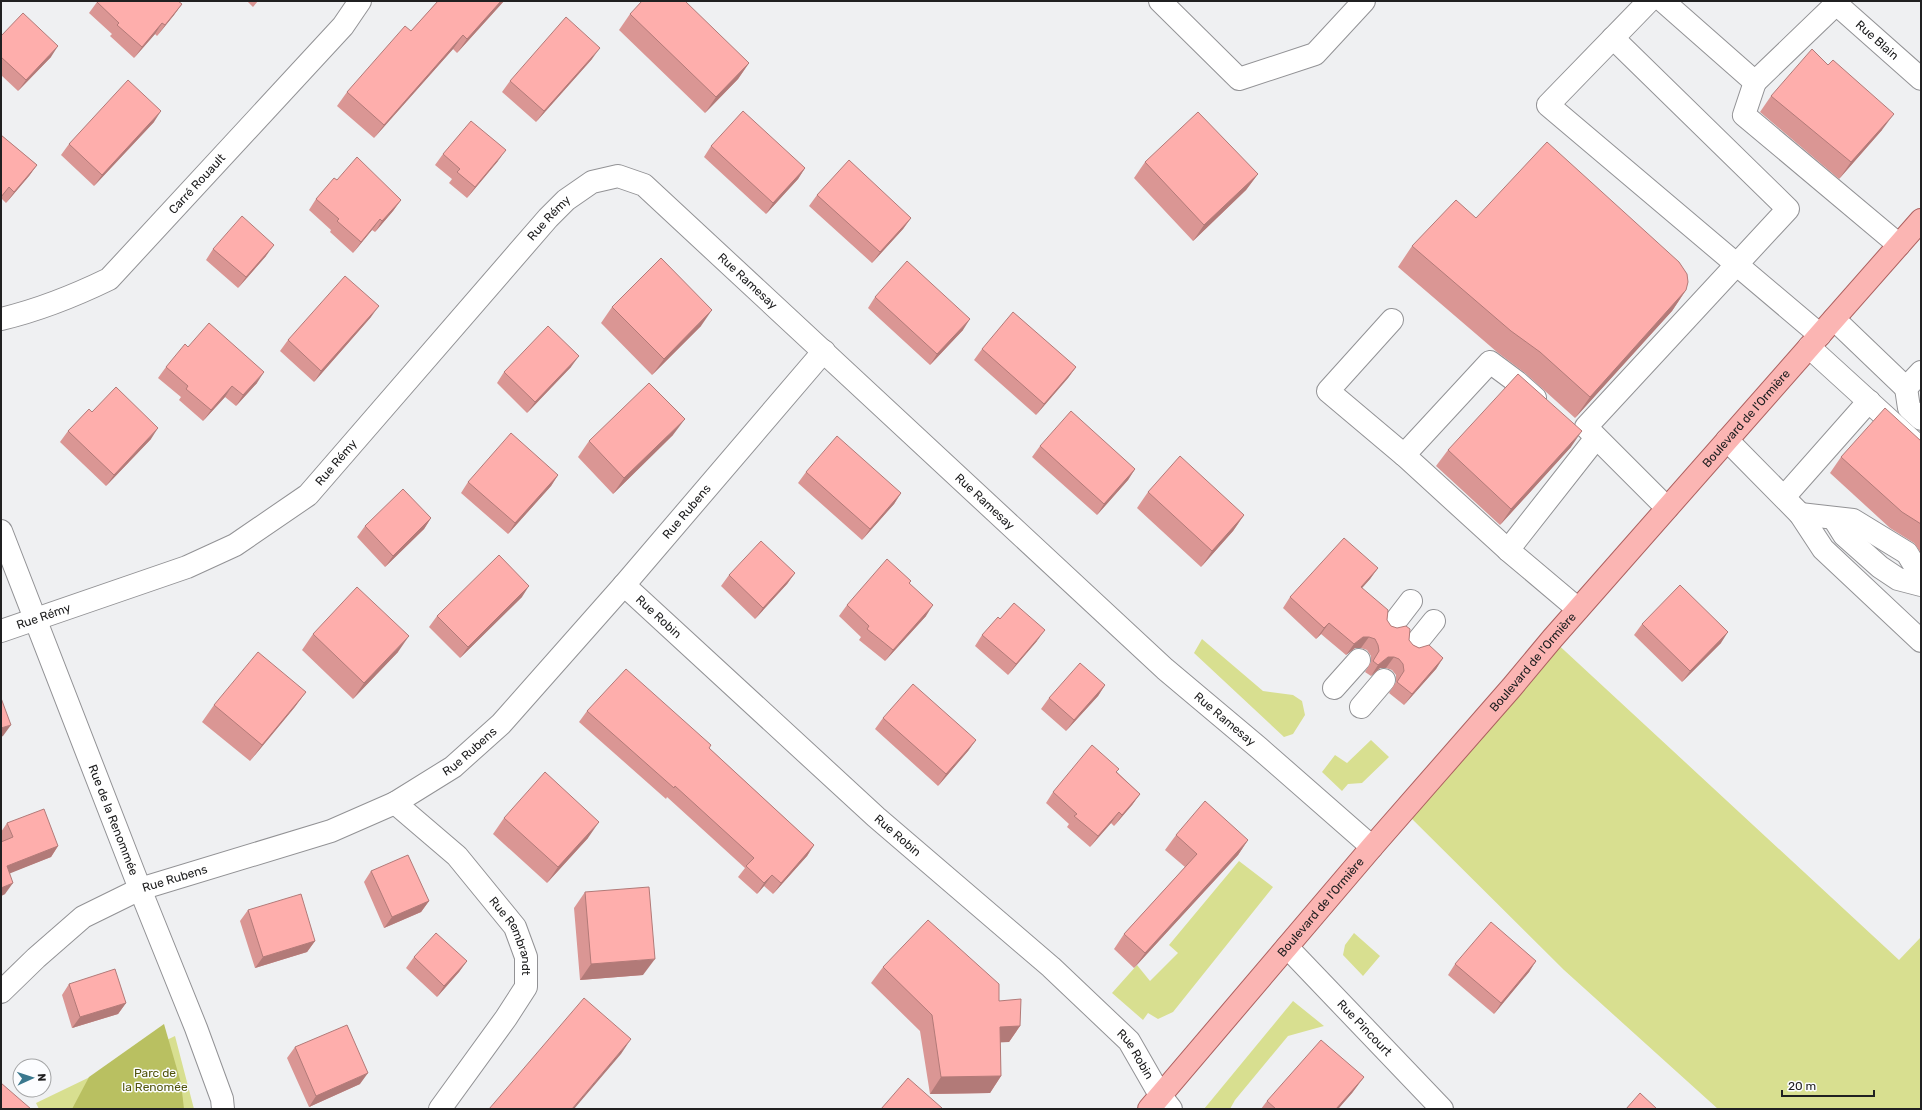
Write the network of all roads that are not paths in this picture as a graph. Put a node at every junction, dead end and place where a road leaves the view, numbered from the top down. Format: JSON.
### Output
{"nodes":[{"id":1,"x":360,"y":1,"type":"edge"},
{"id":2,"x":1160,"y":1,"type":"edge"},
{"id":3,"x":1364,"y":1,"type":"edge"},
{"id":4,"x":1649,"y":1,"type":"edge"},
{"id":5,"x":1663,"y":1,"type":"edge"},
{"id":6,"x":1834,"y":2,"type":"edge"},
{"id":7,"x":1613,"y":38,"type":"junction"},
{"id":8,"x":1921,"y":79,"type":"edge"},
{"id":9,"x":1755,"y":82,"type":"junction"},
{"id":10,"x":592,"y":182,"type":"joint"},
{"id":11,"x":1921,"y":220,"type":"edge"},
{"id":12,"x":1899,"y":245,"type":"junction"},
{"id":13,"x":1737,"y":264,"type":"junction"},
{"id":14,"x":1834,"y":318,"type":"junction"},
{"id":15,"x":1,"y":319,"type":"edge"},
{"id":16,"x":1392,"y":320,"type":"dead end"},
{"id":17,"x":1814,"y":341,"type":"junction"},
{"id":18,"x":824,"y":351,"type":"junction"},
{"id":19,"x":1921,"y":372,"type":"edge"},
{"id":20,"x":1906,"y":388,"type":"junction"},
{"id":21,"x":1869,"y":401,"type":"junction"},
{"id":22,"x":1550,"y":412,"type":"edge"},
{"id":23,"x":1921,"y":419,"type":"edge"},
{"id":24,"x":1567,"y":427,"type":"edge"},
{"id":25,"x":1727,"y":440,"type":"junction"},
{"id":26,"x":1592,"y":443,"type":"junction"},
{"id":27,"x":1921,"y":449,"type":"edge"},
{"id":28,"x":1404,"y":455,"type":"junction"},
{"id":29,"x":1784,"y":496,"type":"junction"},
{"id":30,"x":1667,"y":508,"type":"junction"},
{"id":31,"x":1800,"y":514,"type":"junction"},
{"id":32,"x":1834,"y":519,"type":"junction"},
{"id":33,"x":1,"y":531,"type":"edge"},
{"id":34,"x":1508,"y":550,"type":"junction"},
{"id":35,"x":1921,"y":576,"type":"edge"},
{"id":36,"x":624,"y":585,"type":"junction"},
{"id":37,"x":1921,"y":585,"type":"edge"},
{"id":38,"x":1411,"y":602,"type":"dead end"},
{"id":39,"x":1578,"y":609,"type":"junction"},
{"id":40,"x":36,"y":619,"type":"junction"},
{"id":41,"x":1434,"y":621,"type":"dead end"},
{"id":42,"x":1391,"y":627,"type":"edge"},
{"id":43,"x":1,"y":631,"type":"edge"},
{"id":44,"x":1921,"y":641,"type":"edge"},
{"id":45,"x":1413,"y":646,"type":"edge"},
{"id":46,"x":1359,"y":660,"type":"dead end"},
{"id":47,"x":1384,"y":680,"type":"dead end"},
{"id":48,"x":1334,"y":688,"type":"dead end"},
{"id":49,"x":1361,"y":707,"type":"dead end"},
{"id":50,"x":395,"y":804,"type":"junction"},
{"id":51,"x":1372,"y":848,"type":"junction"},
{"id":52,"x":140,"y":889,"type":"junction"},
{"id":53,"x":1287,"y":947,"type":"junction"},
{"id":54,"x":1,"y":992,"type":"edge"},
{"id":55,"x":1160,"y":1104,"type":"edge"},
{"id":56,"x":223,"y":1109,"type":"edge"},
{"id":57,"x":440,"y":1109,"type":"edge"},
{"id":58,"x":1442,"y":1109,"type":"edge"}],
"edges":[{"from":1,"to":15,"type":"street","name":"Carré Rouault"},
{"from":2,"to":3,"type":"street"},
{"from":4,"to":7,"type":"street"},
{"from":5,"to":9,"type":"street"},
{"from":6,"to":8,"type":"street","name":"Rue Blain"},
{"from":6,"to":9,"type":"street"},
{"from":7,"to":13,"type":"street"},
{"from":7,"to":13,"type":"street"},
{"from":9,"to":12,"type":"street"},
{"from":10,"to":18,"type":"street","name":"Rue Ramesay"},
{"from":10,"to":40,"type":"street","name":"Rue Rémy"},
{"from":11,"to":12,"type":"main road","name":"Boulevard de l'Ormière"},
{"from":12,"to":14,"type":"main road","name":"Boulevard de l'Ormière"},
{"from":13,"to":17,"type":"street"},
{"from":13,"to":26,"type":"street"},
{"from":14,"to":17,"type":"main road","name":"Boulevard de l'Ormière"},
{"from":14,"to":20,"type":"street"},
{"from":16,"to":28,"type":"street"},
{"from":17,"to":21,"type":"street"},
{"from":17,"to":25,"type":"main road","name":"Boulevard de l'Ormière"},
{"from":18,"to":36,"type":"street","name":"Rue Rubens"},
{"from":18,"to":51,"type":"street","name":"Rue Ramesay"},
{"from":19,"to":20,"type":"street"},
{"from":20,"to":23,"type":"street"},
{"from":21,"to":27,"type":"street"},
{"from":21,"to":29,"type":"street"},
{"from":22,"to":28,"type":"street"},
{"from":24,"to":26,"type":"street"},
{"from":25,"to":29,"type":"street"},
{"from":25,"to":30,"type":"main road","name":"Boulevard de l'Ormière"},
{"from":26,"to":30,"type":"street"},
{"from":26,"to":34,"type":"street"},
{"from":28,"to":34,"type":"street"},
{"from":29,"to":31,"type":"street"},
{"from":30,"to":39,"type":"main road","name":"Boulevard de l'Ormière"},
{"from":31,"to":32,"type":"street"},
{"from":31,"to":44,"type":"street"},
{"from":32,"to":35,"type":"street"},
{"from":32,"to":37,"type":"street"},
{"from":33,"to":40,"type":"street","name":"Rue de la Renommée"},
{"from":34,"to":39,"type":"street"},
{"from":36,"to":50,"type":"street","name":"Rue Rubens"},
{"from":36,"to":55,"type":"street","name":"Rue Robin"},
{"from":38,"to":42,"type":"street"},
{"from":39,"to":51,"type":"main road","name":"Boulevard de l'Ormière"},
{"from":40,"to":43,"type":"street","name":"Rue Rémy"},
{"from":40,"to":52,"type":"street","name":"Rue de la Renommée"},
{"from":41,"to":45,"type":"street"},
{"from":46,"to":48,"type":"street"},
{"from":47,"to":49,"type":"street"},
{"from":50,"to":52,"type":"street","name":"Rue Rubens"},
{"from":50,"to":57,"type":"street","name":"Rue Rembrandt"},
{"from":51,"to":53,"type":"main road","name":"Boulevard de l'Ormière"},
{"from":52,"to":54,"type":"street","name":"Rue Rubens"},
{"from":52,"to":56,"type":"street","name":"Rue de la Renommée"},
{"from":53,"to":55,"type":"main road","name":"Boulevard de l'Ormière"},
{"from":53,"to":58,"type":"street","name":"Rue Pincourt"}]}
